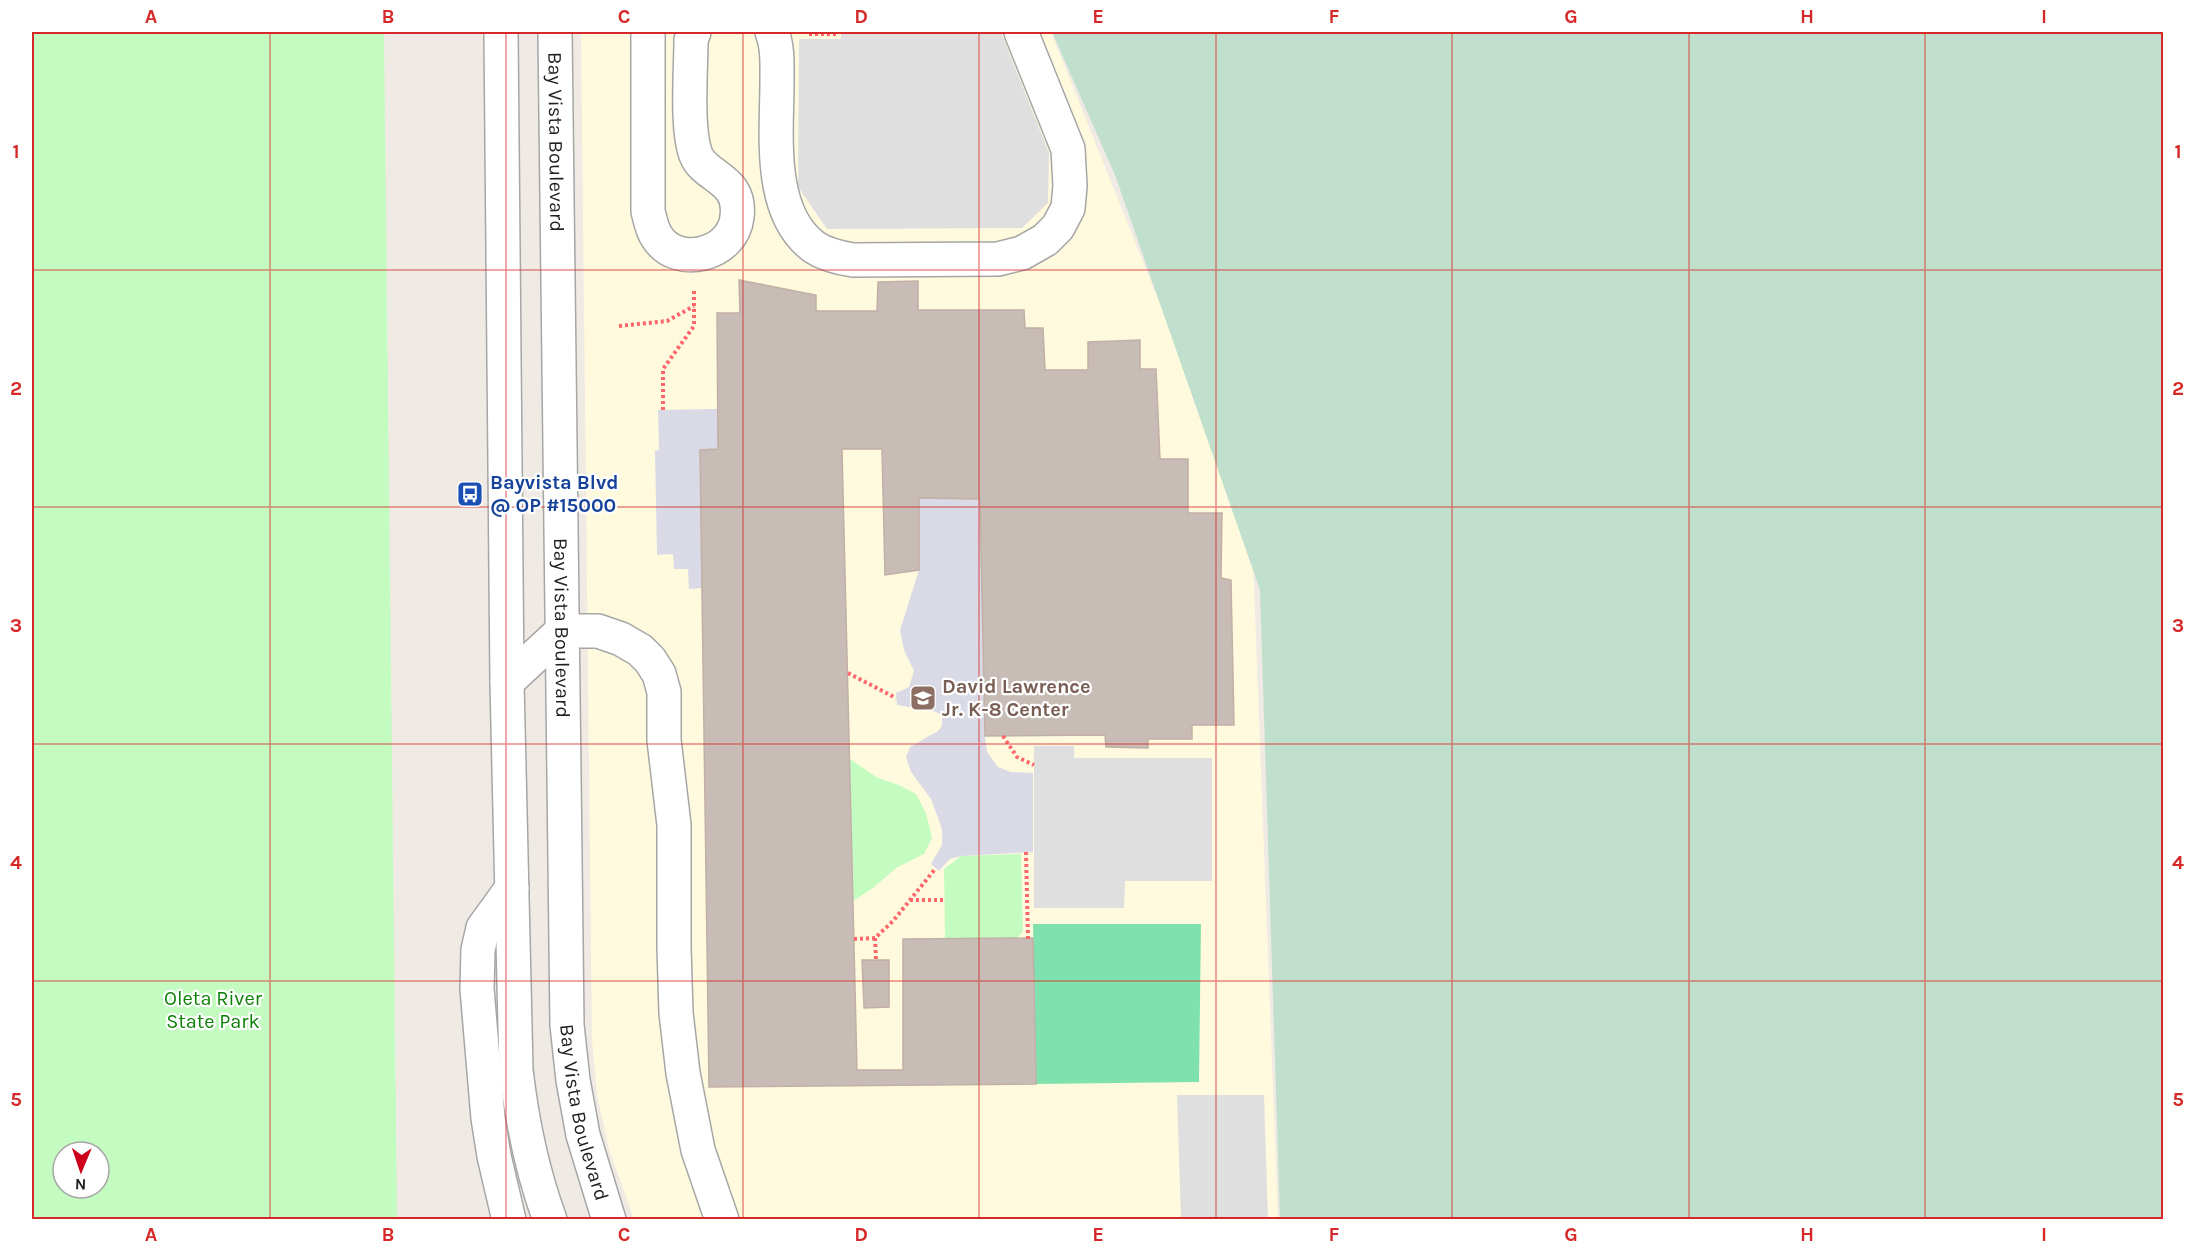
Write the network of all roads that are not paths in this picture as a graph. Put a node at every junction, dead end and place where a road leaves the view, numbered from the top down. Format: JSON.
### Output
{"nodes":[{"id":1,"x":501,"y":32,"type":"edge"},
{"id":2,"x":555,"y":32,"type":"edge"},
{"id":3,"x":648,"y":32,"type":"edge"},
{"id":4,"x":694,"y":32,"type":"edge"},
{"id":5,"x":1021,"y":32,"type":"edge"},
{"id":6,"x":786,"y":33,"type":"edge"},
{"id":7,"x":562,"y":631,"type":"junction"},
{"id":8,"x":507,"y":682,"type":"junction"},
{"id":9,"x":512,"y":888,"type":"junction"},
{"id":10,"x":509,"y":1220,"type":"edge"},
{"id":11,"x":550,"y":1220,"type":"edge"},
{"id":12,"x":609,"y":1220,"type":"edge"},
{"id":13,"x":722,"y":1220,"type":"edge"}],
"edges":[{"from":1,"to":8,"type":"street"},
{"from":2,"to":7,"type":"street","name":"Bay Vista Boulevard"},
{"from":3,"to":4,"type":"street"},
{"from":5,"to":6,"type":"street"},
{"from":7,"to":8,"type":"street"},
{"from":7,"to":12,"type":"street","name":"Bay Vista Boulevard"},
{"from":7,"to":13,"type":"street"},
{"from":8,"to":9,"type":"street"},
{"from":9,"to":10,"type":"street"},
{"from":9,"to":11,"type":"street"}]}
